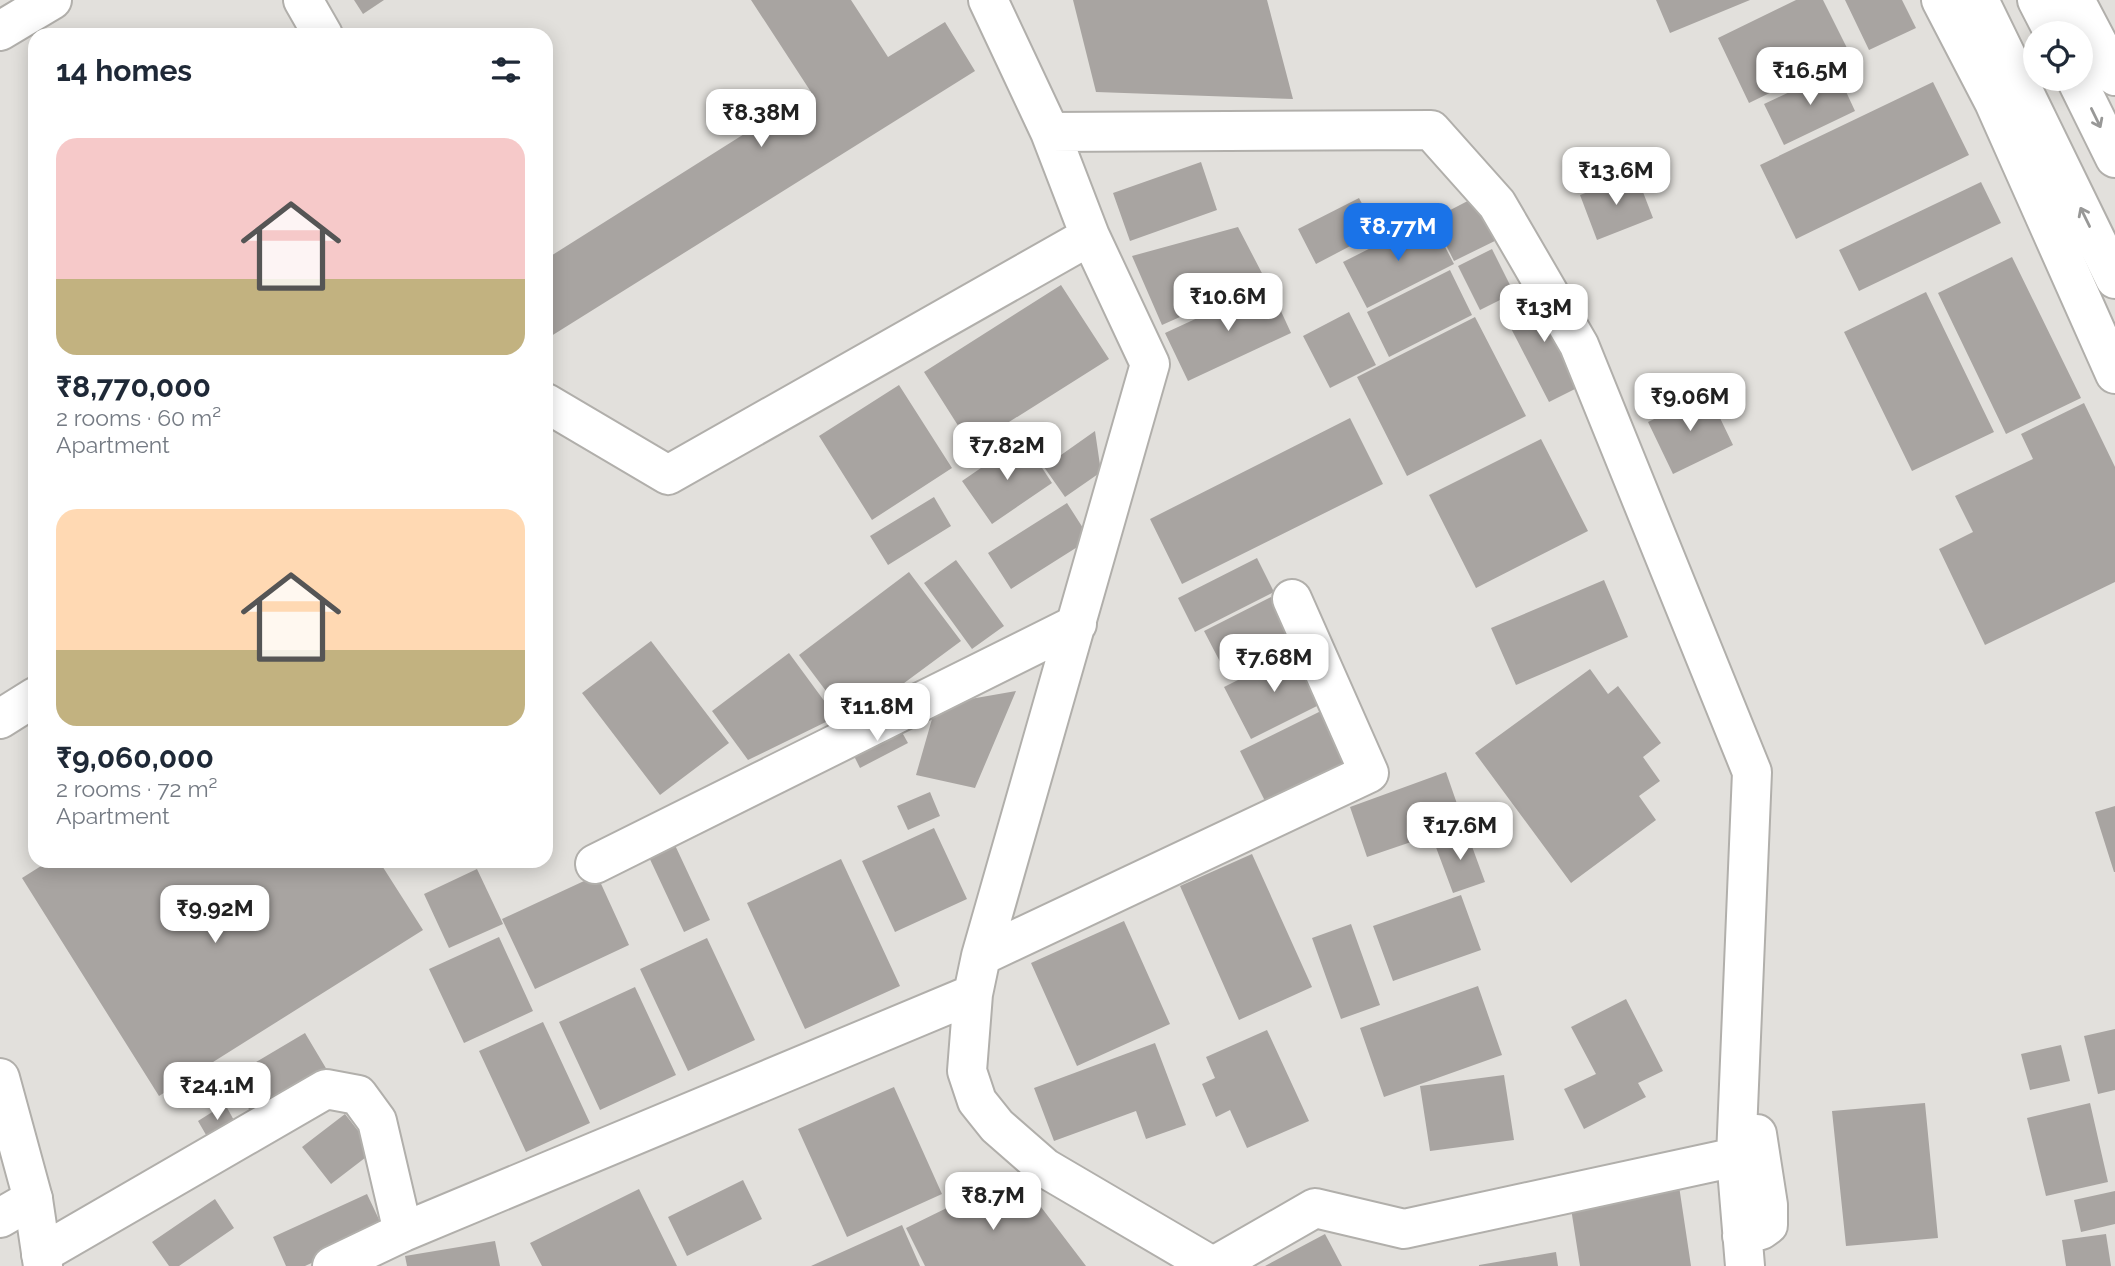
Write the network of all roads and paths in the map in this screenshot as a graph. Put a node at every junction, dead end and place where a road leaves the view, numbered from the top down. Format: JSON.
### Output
{"nodes":[{"id":1,"x":52,"y":0,"type":"edge"},
{"id":2,"x":303,"y":0,"type":"edge"},
{"id":3,"x":988,"y":0,"type":"edge"},
{"id":4,"x":1941,"y":0,"type":"edge"},
{"id":5,"x":1979,"y":0,"type":"edge"},
{"id":6,"x":2037,"y":0,"type":"edge"},
{"id":7,"x":2075,"y":0,"type":"edge"},
{"id":8,"x":2047,"y":21,"type":"edge"},
{"id":9,"x":319,"y":28,"type":"edge"},
{"id":10,"x":0,"y":31,"type":"edge"},
{"id":11,"x":2115,"y":76,"type":"edge"},
{"id":12,"x":2082,"y":91,"type":"edge"},
{"id":13,"x":1050,"y":132,"type":"junction"},
{"id":14,"x":2115,"y":158,"type":"edge"},
{"id":15,"x":1090,"y":236,"type":"junction"},
{"id":16,"x":2115,"y":279,"type":"edge"},
{"id":17,"x":2115,"y":374,"type":"edge"},
{"id":18,"x":553,"y":407,"type":"edge"},
{"id":19,"x":1292,"y":599,"type":"dead end"},
{"id":20,"x":1077,"y":624,"type":"junction"},
{"id":21,"x":28,"y":701,"type":"edge"},
{"id":22,"x":0,"y":719,"type":"edge"},
{"id":23,"x":595,"y":864,"type":"dead end"},
{"id":24,"x":981,"y":957,"type":"junction"},
{"id":25,"x":973,"y":994,"type":"junction"},
{"id":26,"x":0,"y":1078,"type":"edge"},
{"id":27,"x":1746,"y":1145,"type":"junction"},
{"id":28,"x":33,"y":1199,"type":"junction"},
{"id":29,"x":0,"y":1218,"type":"edge"},
{"id":30,"x":403,"y":1232,"type":"junction"},
{"id":31,"x":1743,"y":1251,"type":"edge"},
{"id":32,"x":42,"y":1260,"type":"edge"},
{"id":33,"x":332,"y":1266,"type":"edge"},
{"id":34,"x":1213,"y":1266,"type":"edge"}],
"edges":[{"from":1,"to":10,"type":"street"},
{"from":2,"to":9,"type":"street"},
{"from":3,"to":13,"type":"street"},
{"from":4,"to":17,"type":"street"},
{"from":16,"to":5,"type":"street","one_way":true},
{"from":6,"to":8,"type":"street"},
{"from":7,"to":11,"type":"street"},
{"from":12,"to":14,"type":"street","one_way":true},
{"from":13,"to":15,"type":"street"},
{"from":13,"to":27,"type":"street"},
{"from":15,"to":18,"type":"street"},
{"from":15,"to":20,"type":"street"},
{"from":19,"to":24,"type":"street"},
{"from":20,"to":23,"type":"street"},
{"from":20,"to":24,"type":"street"},
{"from":21,"to":22,"type":"street"},
{"from":24,"to":25,"type":"street"},
{"from":25,"to":30,"type":"street"},
{"from":25,"to":34,"type":"street"},
{"from":26,"to":28,"type":"street"},
{"from":27,"to":31,"type":"street"},
{"from":27,"to":34,"type":"street"},
{"from":28,"to":29,"type":"street"},
{"from":28,"to":32,"type":"street"},
{"from":30,"to":32,"type":"street"},
{"from":30,"to":33,"type":"street"}]}
